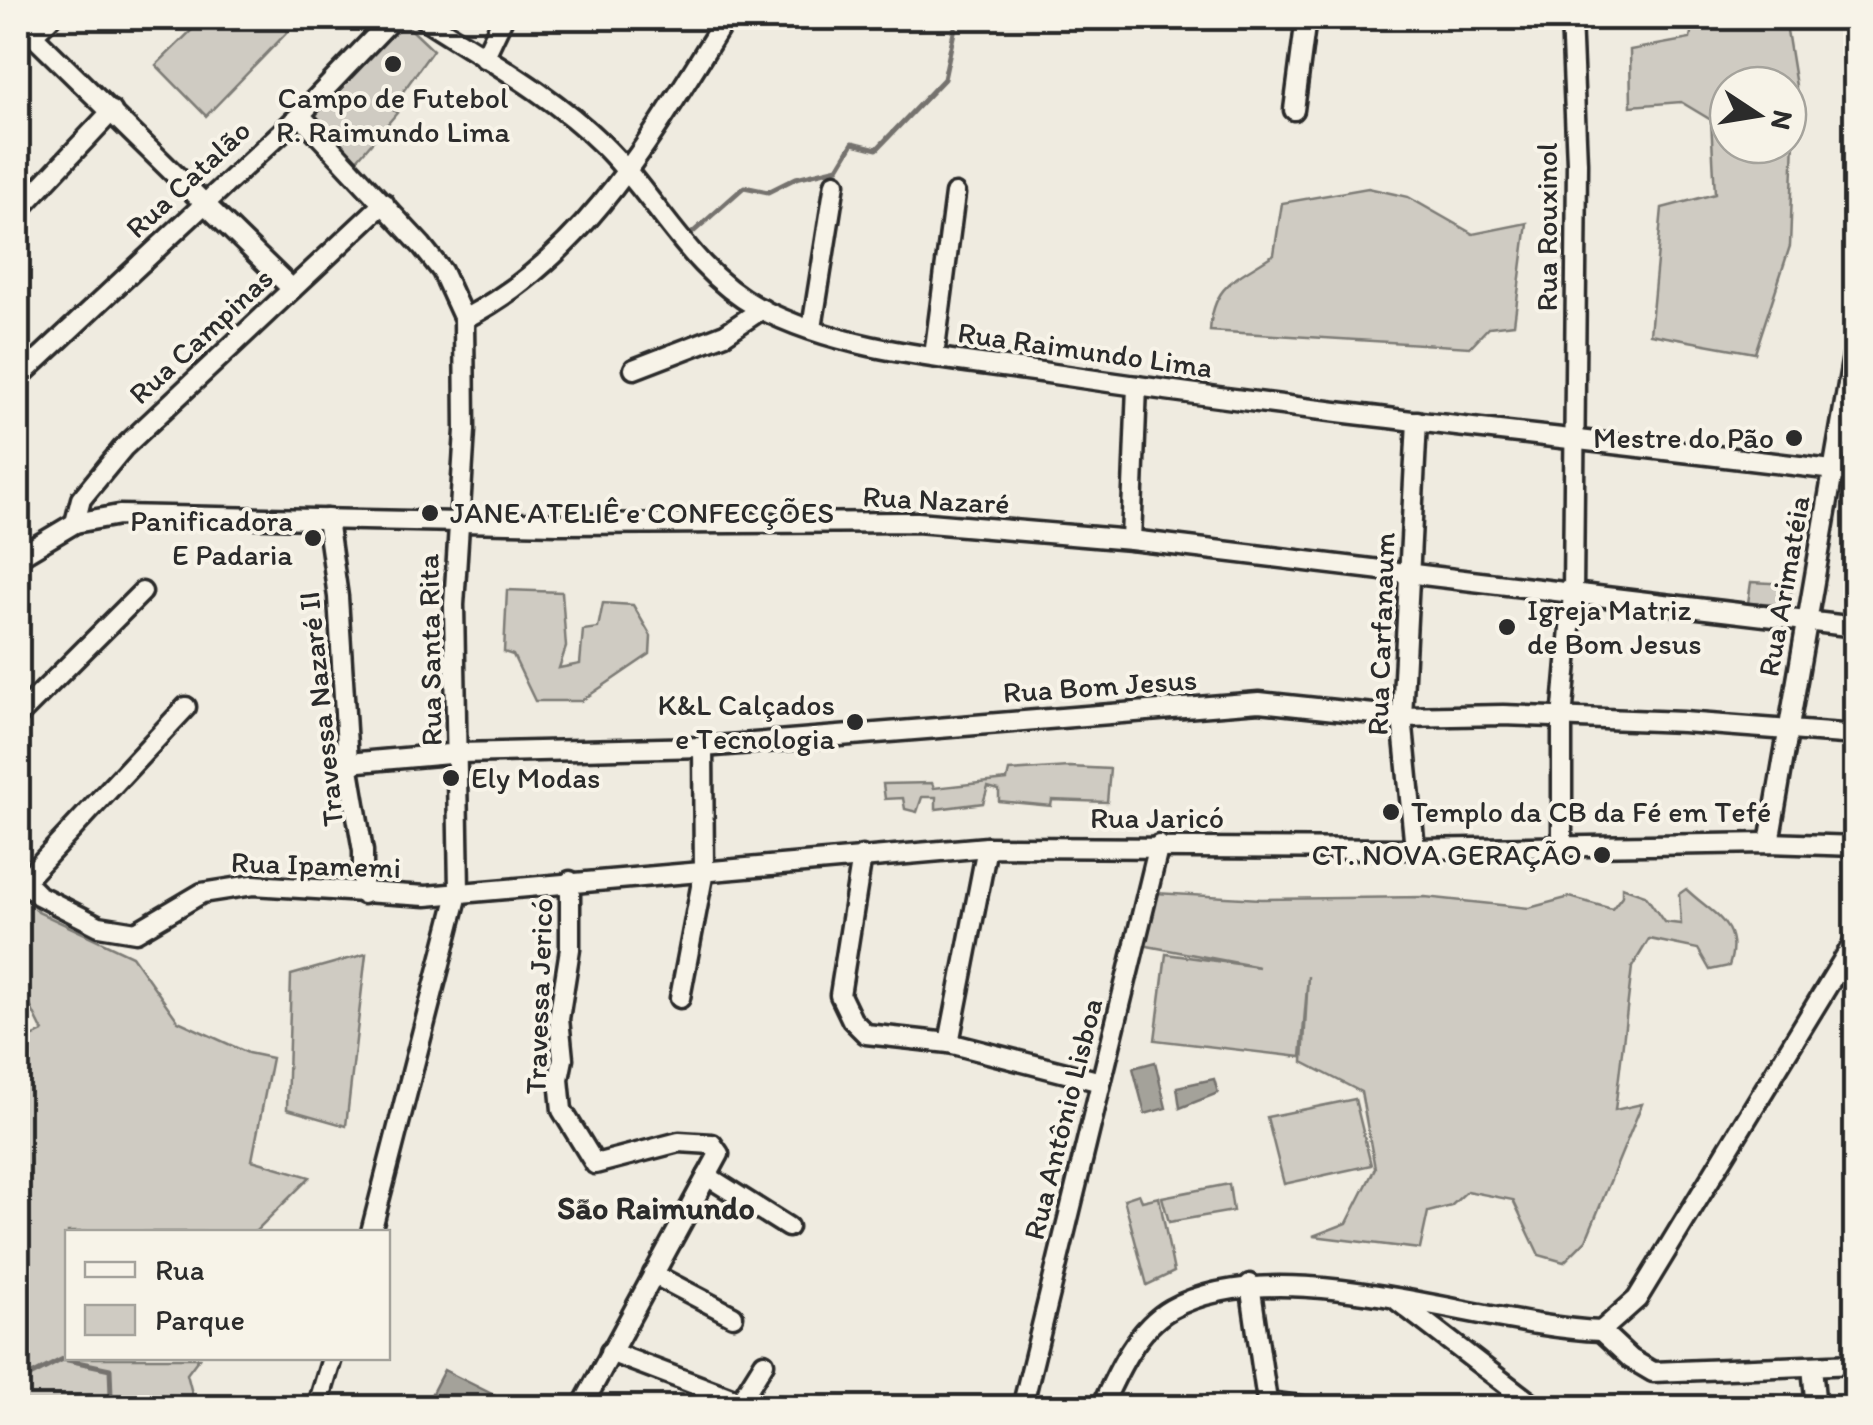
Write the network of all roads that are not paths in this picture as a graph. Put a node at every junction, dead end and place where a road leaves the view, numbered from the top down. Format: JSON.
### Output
{"nodes":[{"id":1,"x":50,"y":18,"type":"edge"},
{"id":2,"x":394,"y":18,"type":"edge"},
{"id":3,"x":422,"y":18,"type":"edge"},
{"id":4,"x":503,"y":18,"type":"edge"},
{"id":5,"x":726,"y":18,"type":"edge"},
{"id":6,"x":1306,"y":18,"type":"edge"},
{"id":7,"x":1571,"y":18,"type":"edge"},
{"id":8,"x":18,"y":22,"type":"edge"},
{"id":9,"x":33,"y":36,"type":"junction"},
{"id":10,"x":484,"y":58,"type":"junction"},
{"id":11,"x":1294,"y":110,"type":"dead end"},
{"id":12,"x":112,"y":111,"type":"junction"},
{"id":13,"x":300,"y":115,"type":"junction"},
{"id":14,"x":630,"y":171,"type":"junction"},
{"id":15,"x":836,"y":184,"type":"dead end"},
{"id":16,"x":955,"y":194,"type":"dead end"},
{"id":17,"x":21,"y":201,"type":"edge"},
{"id":18,"x":203,"y":202,"type":"junction"},
{"id":19,"x":384,"y":203,"type":"junction"},
{"id":20,"x":292,"y":289,"type":"junction"},
{"id":21,"x":762,"y":309,"type":"junction"},
{"id":22,"x":464,"y":318,"type":"junction"},
{"id":23,"x":812,"y":328,"type":"junction"},
{"id":24,"x":1856,"y":338,"type":"edge"},
{"id":25,"x":934,"y":356,"type":"junction"},
{"id":26,"x":22,"y":366,"type":"edge"},
{"id":27,"x":634,"y":369,"type":"dead end"},
{"id":28,"x":1137,"y":386,"type":"junction"},
{"id":29,"x":1417,"y":421,"type":"junction"},
{"id":30,"x":1571,"y":437,"type":"junction"},
{"id":31,"x":1830,"y":470,"type":"junction"},
{"id":32,"x":1856,"y":473,"type":"edge"},
{"id":33,"x":327,"y":519,"type":"junction"},
{"id":34,"x":456,"y":522,"type":"junction"},
{"id":35,"x":75,"y":523,"type":"junction"},
{"id":36,"x":1131,"y":540,"type":"junction"},
{"id":37,"x":18,"y":556,"type":"edge"},
{"id":38,"x":1408,"y":572,"type":"junction"},
{"id":39,"x":142,"y":592,"type":"dead end"},
{"id":40,"x":1573,"y":594,"type":"junction"},
{"id":41,"x":1806,"y":620,"type":"junction"},
{"id":42,"x":1856,"y":627,"type":"edge"},
{"id":43,"x":186,"y":707,"type":"dead end"},
{"id":44,"x":18,"y":716,"type":"edge"},
{"id":45,"x":1402,"y":717,"type":"junction"},
{"id":46,"x":1562,"y":719,"type":"junction"},
{"id":47,"x":1789,"y":730,"type":"junction"},
{"id":48,"x":1856,"y":735,"type":"edge"},
{"id":49,"x":704,"y":747,"type":"junction"},
{"id":50,"x":460,"y":754,"type":"junction"},
{"id":51,"x":348,"y":763,"type":"junction"},
{"id":52,"x":1770,"y":843,"type":"junction"},
{"id":53,"x":1160,"y":844,"type":"junction"},
{"id":54,"x":1856,"y":846,"type":"edge"},
{"id":55,"x":986,"y":847,"type":"junction"},
{"id":56,"x":1562,"y":847,"type":"junction"},
{"id":57,"x":1415,"y":849,"type":"junction"},
{"id":58,"x":862,"y":856,"type":"junction"},
{"id":59,"x":704,"y":872,"type":"junction"},
{"id":60,"x":21,"y":878,"type":"edge"},
{"id":61,"x":570,"y":881,"type":"junction"},
{"id":62,"x":460,"y":890,"type":"junction"},
{"id":63,"x":363,"y":894,"type":"junction"},
{"id":64,"x":1856,"y":939,"type":"edge"},
{"id":65,"x":680,"y":998,"type":"dead end"},
{"id":66,"x":949,"y":1043,"type":"junction"},
{"id":67,"x":1101,"y":1082,"type":"junction"},
{"id":68,"x":707,"y":1176,"type":"junction"},
{"id":69,"x":788,"y":1227,"type":"dead end"},
{"id":70,"x":371,"y":1230,"type":"edge"},
{"id":71,"x":654,"y":1274,"type":"junction"},
{"id":72,"x":1250,"y":1284,"type":"junction"},
{"id":73,"x":1394,"y":1298,"type":"junction"},
{"id":74,"x":733,"y":1316,"type":"dead end"},
{"id":75,"x":1602,"y":1332,"type":"junction"},
{"id":76,"x":610,"y":1352,"type":"junction"},
{"id":77,"x":331,"y":1360,"type":"edge"},
{"id":78,"x":764,"y":1363,"type":"dead end"},
{"id":79,"x":1856,"y":1364,"type":"edge"},
{"id":80,"x":1812,"y":1367,"type":"junction"},
{"id":81,"x":738,"y":1404,"type":"edge"},
{"id":82,"x":1268,"y":1405,"type":"edge"},
{"id":83,"x":317,"y":1408,"type":"edge"},
{"id":84,"x":581,"y":1408,"type":"edge"},
{"id":85,"x":1022,"y":1408,"type":"edge"},
{"id":86,"x":1101,"y":1408,"type":"edge"},
{"id":87,"x":1317,"y":1408,"type":"edge"},
{"id":88,"x":1536,"y":1408,"type":"edge"},
{"id":89,"x":1816,"y":1408,"type":"edge"}],
"edges":[{"from":1,"to":9,"type":"street"},
{"from":2,"to":13,"type":"street","name":"Rua Catalão"},
{"from":3,"to":10,"type":"street","name":"Rua Raimundo Lima"},
{"from":4,"to":10,"type":"street"},
{"from":5,"to":14,"type":"street"},
{"from":6,"to":11,"type":"street"},
{"from":7,"to":30,"type":"street","name":"Rua Rouxinol"},
{"from":8,"to":9,"type":"street"},
{"from":9,"to":12,"type":"street"},
{"from":10,"to":14,"type":"street","name":"Rua Raimundo Lima"},
{"from":12,"to":17,"type":"street"},
{"from":12,"to":18,"type":"street"},
{"from":13,"to":18,"type":"street","name":"Rua Catalão"},
{"from":13,"to":19,"type":"street","name":"Rua Santa Rita"},
{"from":14,"to":21,"type":"street","name":"Rua Raimundo Lima"},
{"from":14,"to":22,"type":"street"},
{"from":15,"to":23,"type":"street"},
{"from":16,"to":25,"type":"street"},
{"from":18,"to":20,"type":"street"},
{"from":18,"to":26,"type":"street","name":"Rua Catalão"},
{"from":19,"to":20,"type":"street","name":"Rua Campinas"},
{"from":19,"to":22,"type":"street","name":"Rua Santa Rita"},
{"from":20,"to":35,"type":"street","name":"Rua Campinas"},
{"from":21,"to":23,"type":"street","name":"Rua Raimundo Lima"},
{"from":21,"to":27,"type":"street"},
{"from":22,"to":34,"type":"street","name":"Rua Santa Rita"},
{"from":23,"to":25,"type":"street","name":"Rua Raimundo Lima"},
{"from":24,"to":31,"type":"street","name":"Rua Arimatéia"},
{"from":25,"to":28,"type":"street","name":"Rua Raimundo Lima"},
{"from":28,"to":29,"type":"street","name":"Rua Raimundo Lima"},
{"from":28,"to":36,"type":"street"},
{"from":29,"to":30,"type":"street","name":"Rua Raimundo Lima"},
{"from":29,"to":38,"type":"street","name":"Rua Carfanaum"},
{"from":30,"to":31,"type":"street","name":"Rua Raimundo Lima"},
{"from":30,"to":40,"type":"street","name":"Rua Rouxinol"},
{"from":31,"to":32,"type":"street","name":"Rua Raimundo Lima"},
{"from":31,"to":41,"type":"street","name":"Rua Arimatéia"},
{"from":33,"to":34,"type":"street","name":"Rua Nazaré"},
{"from":33,"to":35,"type":"street","name":"Rua Nazaré"},
{"from":33,"to":51,"type":"street","name":"Travessa Nazaré II"},
{"from":34,"to":36,"type":"street","name":"Rua Nazaré"},
{"from":34,"to":50,"type":"street","name":"Rua Santa Rita"},
{"from":35,"to":37,"type":"street","name":"Rua Nazaré"},
{"from":36,"to":38,"type":"street","name":"Rua Nazaré"},
{"from":38,"to":40,"type":"street","name":"Rua Nazaré"},
{"from":38,"to":45,"type":"street","name":"Rua Carfanaum"},
{"from":39,"to":44,"type":"street"},
{"from":40,"to":41,"type":"street","name":"Rua Nazaré"},
{"from":40,"to":46,"type":"street","name":"Rua Rouxinol"},
{"from":41,"to":42,"type":"street","name":"Rua Nazaré"},
{"from":41,"to":47,"type":"street","name":"Rua Arimatéia"},
{"from":43,"to":60,"type":"street"},
{"from":45,"to":46,"type":"street","name":"Rua Bom Jesus"},
{"from":45,"to":49,"type":"street","name":"Rua Bom Jesus"},
{"from":45,"to":57,"type":"street","name":"Rua Carfanaum"},
{"from":46,"to":47,"type":"street","name":"Rua Bom Jesus"},
{"from":46,"to":56,"type":"street","name":"Rua Rouxinol"},
{"from":47,"to":48,"type":"street","name":"Rua Bom Jesus"},
{"from":47,"to":52,"type":"street","name":"Rua Arimatéia"},
{"from":49,"to":50,"type":"street","name":"Rua Bom Jesus"},
{"from":49,"to":59,"type":"street"},
{"from":50,"to":51,"type":"street","name":"Rua Bom Jesus"},
{"from":50,"to":62,"type":"street","name":"Rua Santa Rita"},
{"from":51,"to":63,"type":"street","name":"Travessa Nazaré II"},
{"from":52,"to":54,"type":"street","name":"Rua Jaricó"},
{"from":52,"to":56,"type":"street","name":"Rua Jaricó"},
{"from":53,"to":55,"type":"street","name":"Rua Jaricó"},
{"from":53,"to":57,"type":"street","name":"Rua Jaricó"},
{"from":53,"to":67,"type":"street","name":"Rua Antônio Lisboa"},
{"from":55,"to":58,"type":"street","name":"Rua Jaricó"},
{"from":55,"to":66,"type":"street"},
{"from":56,"to":57,"type":"street","name":"Rua Jaricó"},
{"from":58,"to":59,"type":"street","name":"Rua Jaricó"},
{"from":58,"to":66,"type":"street"},
{"from":59,"to":61,"type":"street","name":"Rua Jaricó"},
{"from":59,"to":65,"type":"street"},
{"from":60,"to":63,"type":"street","name":"Rua Ipamemi"},
{"from":61,"to":62,"type":"street","name":"Rua Jaricó"},
{"from":61,"to":68,"type":"street","name":"Travessa Jericó"},
{"from":62,"to":63,"type":"street","name":"Rua Ipamemi"},
{"from":62,"to":70,"type":"street","name":"Rua Santa Rita"},
{"from":64,"to":75,"type":"street"},
{"from":66,"to":67,"type":"street"},
{"from":67,"to":85,"type":"street","name":"Rua Antônio Lisboa"},
{"from":68,"to":69,"type":"street"},
{"from":68,"to":71,"type":"street"},
{"from":71,"to":74,"type":"street"},
{"from":71,"to":76,"type":"street"},
{"from":72,"to":73,"type":"street"},
{"from":72,"to":82,"type":"street"},
{"from":72,"to":86,"type":"street"},
{"from":73,"to":75,"type":"street"},
{"from":73,"to":88,"type":"street"},
{"from":75,"to":80,"type":"street"},
{"from":76,"to":81,"type":"street"},
{"from":76,"to":84,"type":"street"},
{"from":77,"to":83,"type":"street"},
{"from":78,"to":81,"type":"street"},
{"from":79,"to":80,"type":"street"},
{"from":80,"to":89,"type":"street"},
{"from":82,"to":87,"type":"street"}]}
